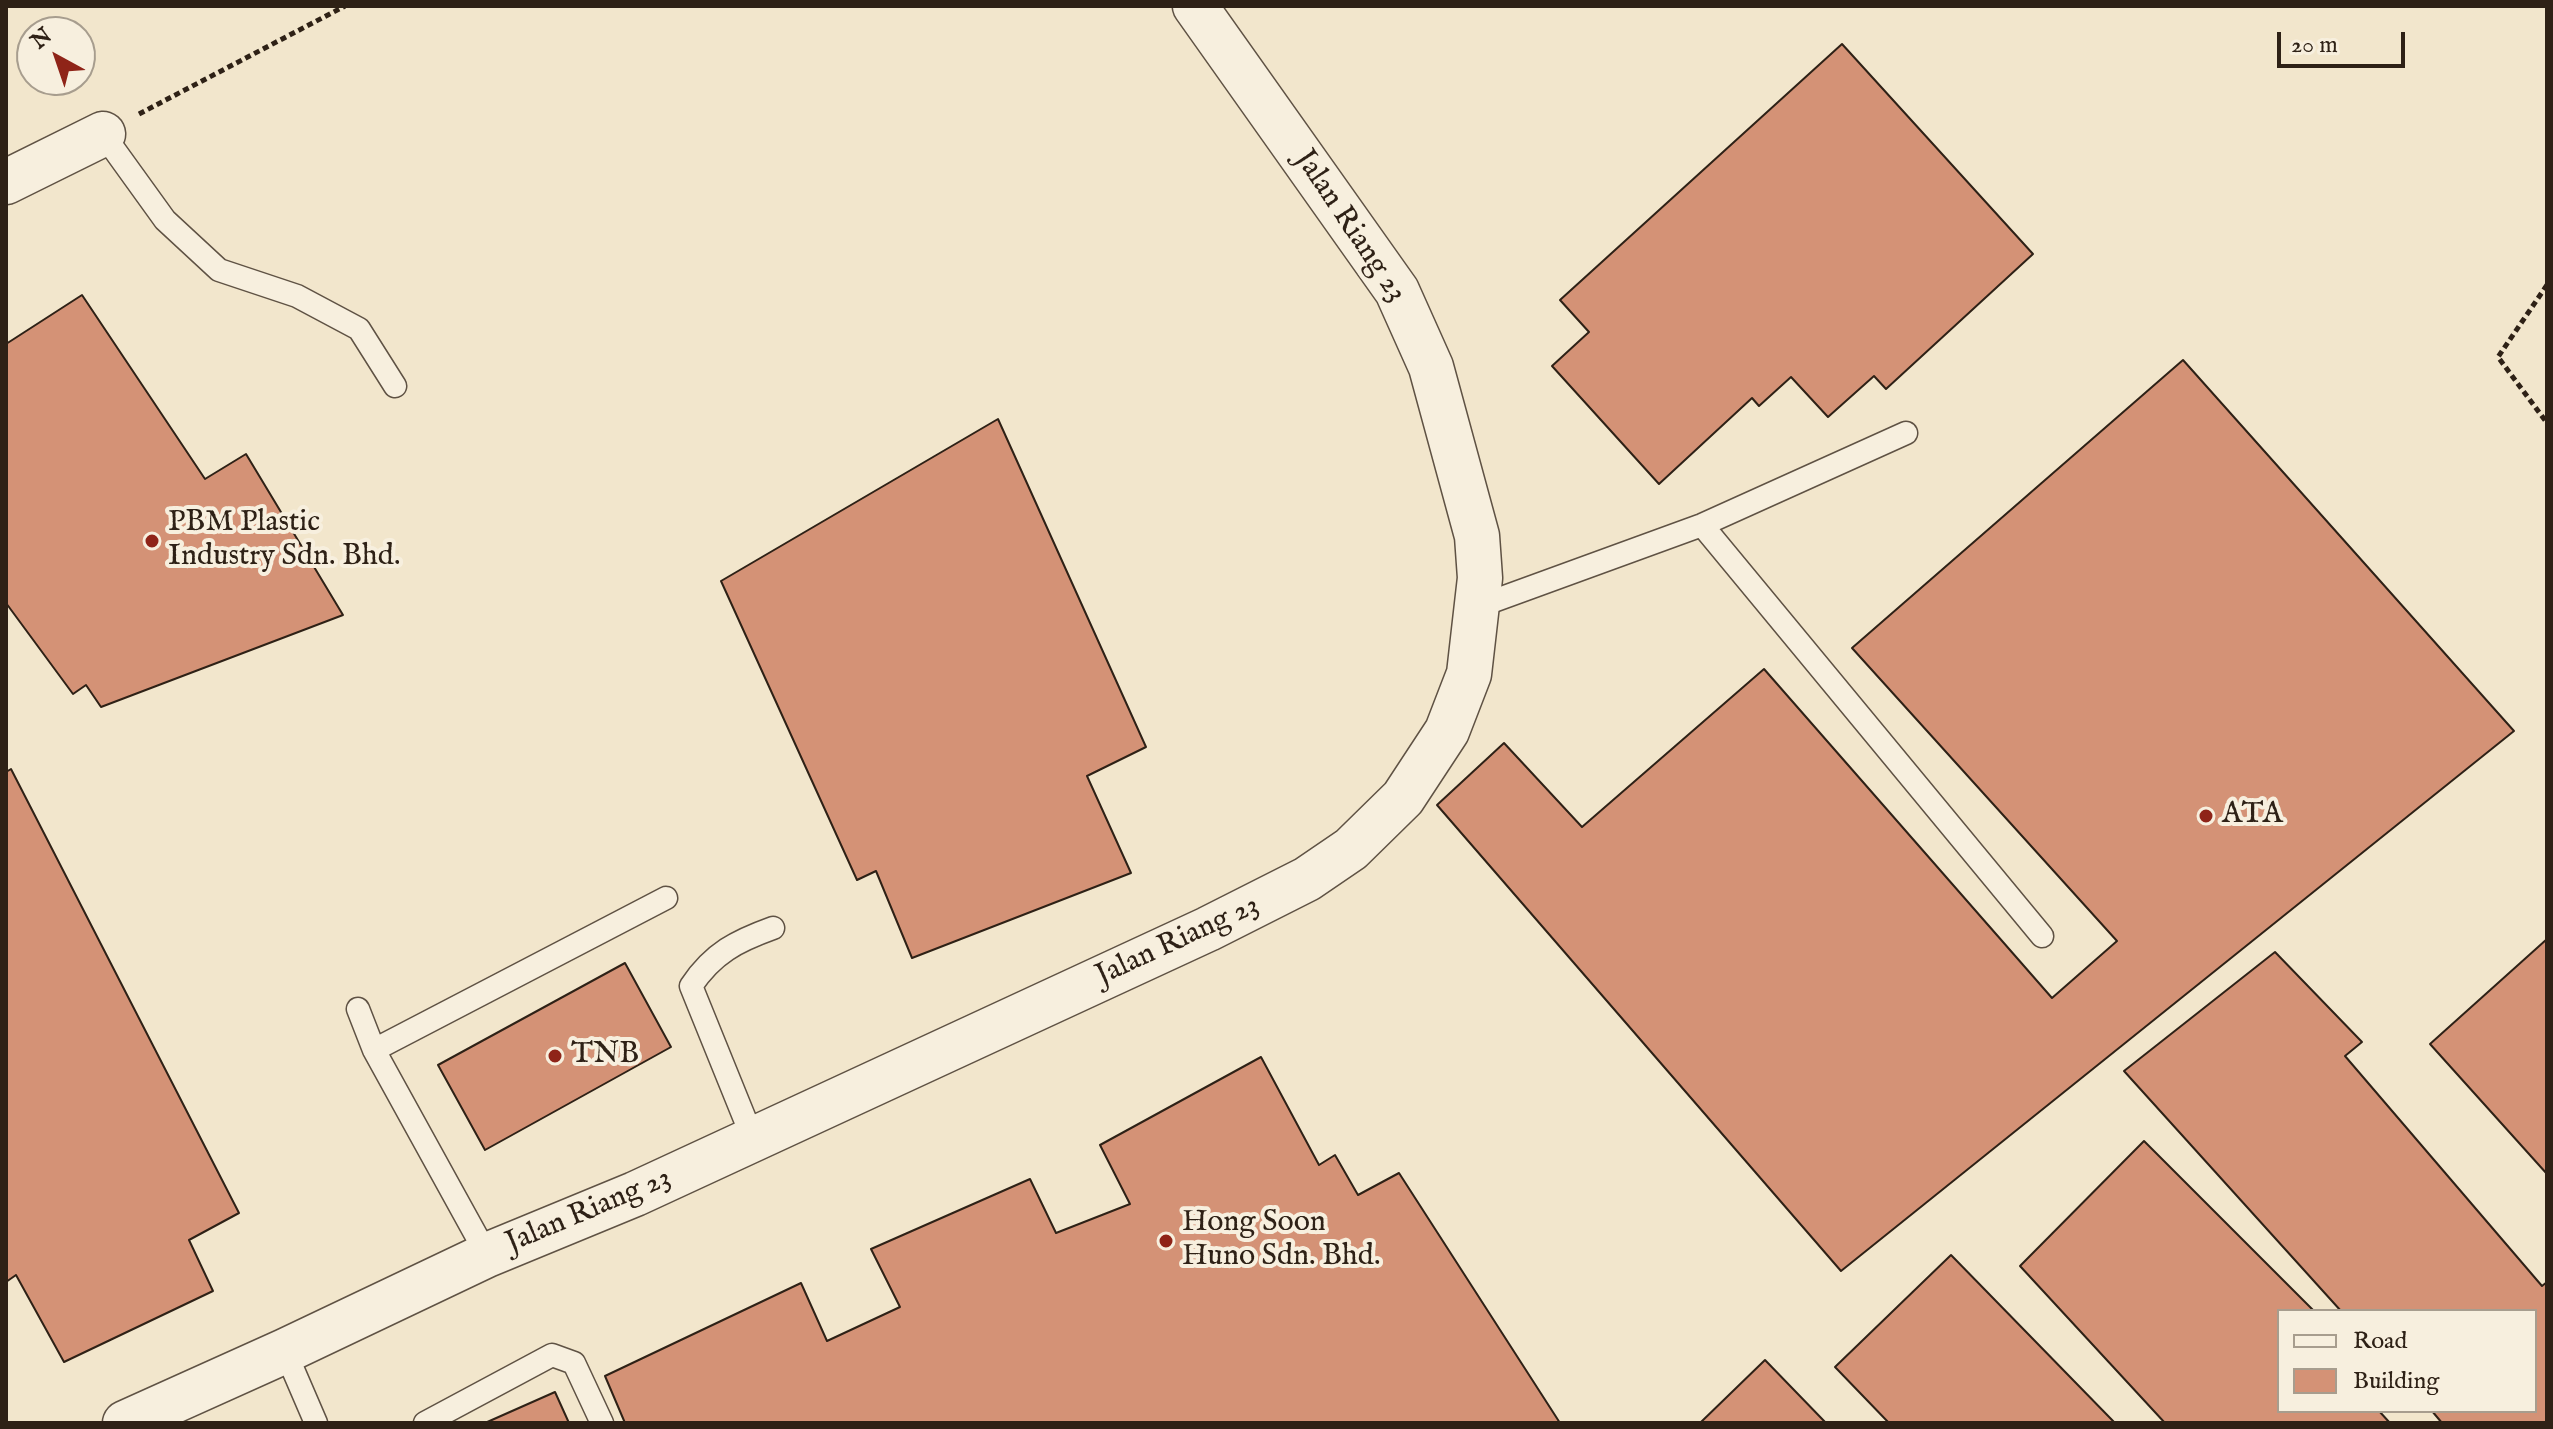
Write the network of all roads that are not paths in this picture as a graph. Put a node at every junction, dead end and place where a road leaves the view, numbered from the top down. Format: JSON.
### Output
{"nodes":[{"id":1,"x":1195,"y":6,"type":"edge"},
{"id":2,"x":103,"y":134,"type":"joint"},
{"id":3,"x":6,"y":182,"type":"edge"},
{"id":4,"x":395,"y":386,"type":"dead end"},
{"id":5,"x":1906,"y":433,"type":"dead end"},
{"id":6,"x":1702,"y":525,"type":"junction"},
{"id":7,"x":1477,"y":607,"type":"junction"},
{"id":8,"x":666,"y":898,"type":"dead end"},
{"id":9,"x":773,"y":928,"type":"dead end"},
{"id":10,"x":2042,"y":936,"type":"dead end"},
{"id":11,"x":358,"y":1009,"type":"dead end"},
{"id":12,"x":374,"y":1050,"type":"junction"},
{"id":13,"x":753,"y":1139,"type":"junction"},
{"id":14,"x":487,"y":1255,"type":"junction"},
{"id":15,"x":285,"y":1351,"type":"junction"},
{"id":16,"x":125,"y":1423,"type":"edge"},
{"id":17,"x":316,"y":1423,"type":"edge"},
{"id":18,"x":425,"y":1423,"type":"edge"},
{"id":19,"x":602,"y":1423,"type":"edge"}],
"edges":[{"from":1,"to":7,"type":"street","name":"Jalan Riang 23"},
{"from":2,"to":3,"type":"street"},
{"from":2,"to":4,"type":"lane"},
{"from":5,"to":6,"type":"lane"},
{"from":6,"to":7,"type":"lane"},
{"from":6,"to":10,"type":"lane"},
{"from":7,"to":13,"type":"street","name":"Jalan Riang 23"},
{"from":8,"to":12,"type":"lane"},
{"from":9,"to":13,"type":"lane"},
{"from":11,"to":12,"type":"lane"},
{"from":12,"to":14,"type":"lane"},
{"from":13,"to":14,"type":"street","name":"Jalan Riang 23"},
{"from":14,"to":15,"type":"street","name":"Jalan Riang 23"},
{"from":15,"to":16,"type":"street","name":"Jalan Riang 23"},
{"from":15,"to":17,"type":"lane"},
{"from":18,"to":19,"type":"lane"}]}
